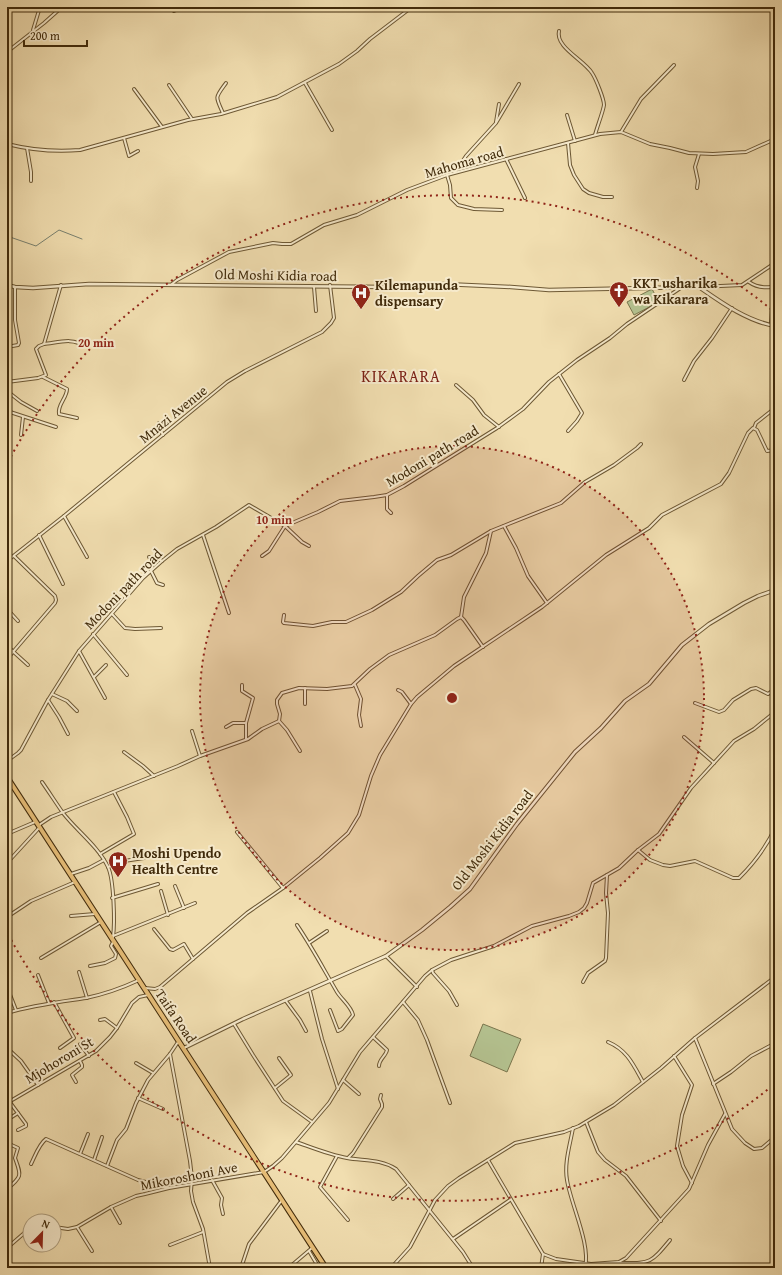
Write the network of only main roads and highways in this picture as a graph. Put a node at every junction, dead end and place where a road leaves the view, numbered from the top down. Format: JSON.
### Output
{"nodes":[{"id":1,"x":7,"y":777,"type":"edge"},
{"id":2,"x":326,"y":1268,"type":"edge"}],
"edges":[{"from":1,"to":2,"type":"highway","name":"Taifa Road"}]}
